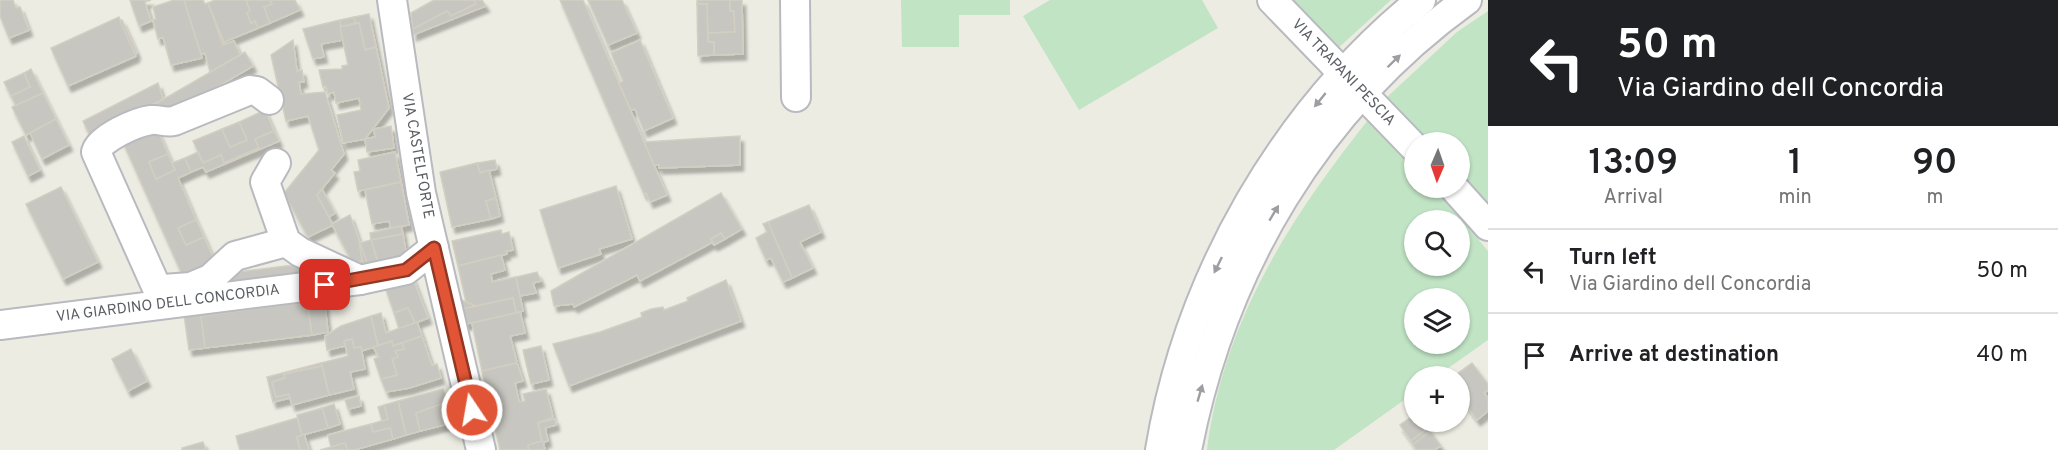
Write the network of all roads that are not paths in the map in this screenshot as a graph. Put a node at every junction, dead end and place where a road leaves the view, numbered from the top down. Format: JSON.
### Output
{"nodes":[{"id":1,"x":392,"y":0,"type":"edge"},
{"id":2,"x":795,"y":0,"type":"edge"},
{"id":3,"x":1272,"y":0,"type":"edge"},
{"id":4,"x":1421,"y":0,"type":"edge"},
{"id":5,"x":1467,"y":0,"type":"edge"},
{"id":6,"x":1342,"y":74,"type":"junction"},
{"id":7,"x":1362,"y":93,"type":"junction"},
{"id":8,"x":796,"y":97,"type":"dead end"},
{"id":9,"x":269,"y":100,"type":"dead end"},
{"id":10,"x":1404,"y":137,"type":"edge"},
{"id":11,"x":276,"y":163,"type":"dead end"},
{"id":12,"x":1463,"y":198,"type":"edge"},
{"id":13,"x":1488,"y":226,"type":"edge"},
{"id":14,"x":286,"y":242,"type":"junction"},
{"id":15,"x":434,"y":248,"type":"junction"},
{"id":16,"x":360,"y":280,"type":"junction"},
{"id":17,"x":0,"y":325,"type":"edge"},
{"id":18,"x":481,"y":450,"type":"edge"},
{"id":19,"x":1160,"y":450,"type":"edge"},
{"id":20,"x":1187,"y":450,"type":"edge"}],
"edges":[{"from":1,"to":15,"type":"street","name":"VIA CASTELFORTE"},
{"from":2,"to":8,"type":"street"},
{"from":3,"to":6,"type":"street","name":"VIA TRAPANI PESCIA"},
{"from":4,"to":6,"type":"street"},
{"from":7,"to":5,"type":"street","one_way":true},
{"from":6,"to":7,"type":"street","name":"VIA TRAPANI PESCIA"},
{"from":6,"to":19,"type":"street","one_way":true},
{"from":7,"to":10,"type":"street","name":"VIA TRAPANI PESCIA"},
{"from":20,"to":7,"type":"street","one_way":true},
{"from":9,"to":14,"type":"street"},
{"from":11,"to":14,"type":"street"},
{"from":12,"to":13,"type":"street"},
{"from":14,"to":16,"type":"street"},
{"from":15,"to":16,"type":"street","name":"VIA GIARDINO DELL CONCORDIA"},
{"from":15,"to":18,"type":"street","name":"VIA CASTELFORTE"},
{"from":16,"to":17,"type":"street","name":"VIA GIARDINO DELL CONCORDIA"}]}
